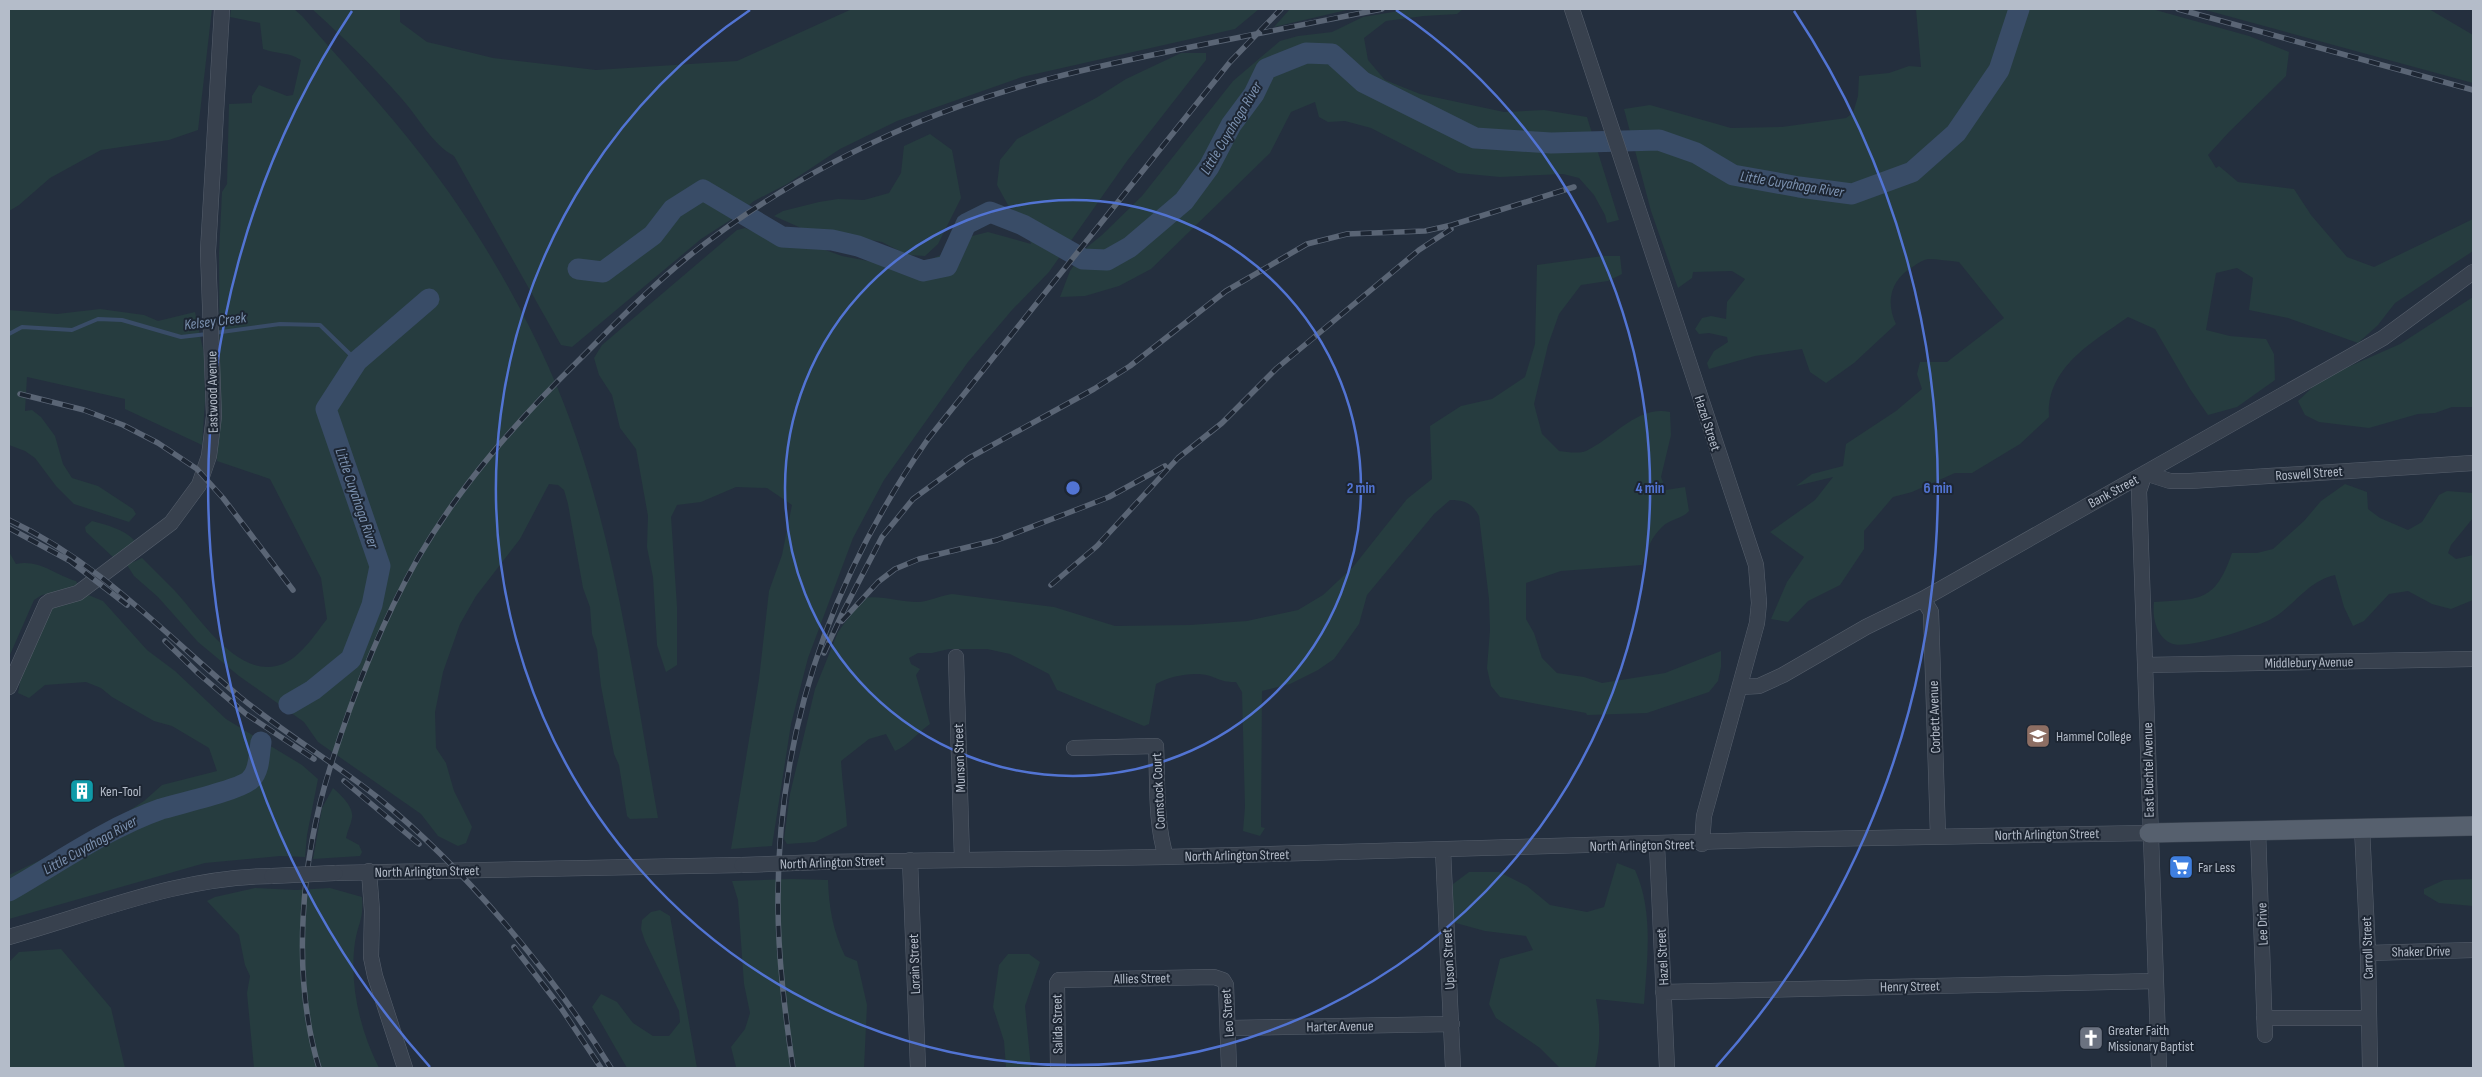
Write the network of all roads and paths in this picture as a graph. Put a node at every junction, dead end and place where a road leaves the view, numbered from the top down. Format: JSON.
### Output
{"nodes":[{"id":1,"x":222,"y":9,"type":"edge"},
{"id":2,"x":1572,"y":9,"type":"edge"},
{"id":3,"x":2473,"y":272,"type":"edge"},
{"id":4,"x":2473,"y":463,"type":"edge"},
{"id":5,"x":2146,"y":473,"type":"junction"},
{"id":6,"x":1923,"y":599,"type":"junction"},
{"id":7,"x":956,"y":657,"type":"dead end"},
{"id":8,"x":2473,"y":659,"type":"edge"},
{"id":9,"x":2144,"y":665,"type":"junction"},
{"id":10,"x":9,"y":687,"type":"edge"},
{"id":11,"x":1740,"y":687,"type":"junction"},
{"id":12,"x":1074,"y":748,"type":"dead end"},
{"id":13,"x":2473,"y":826,"type":"edge"},
{"id":14,"x":2362,"y":828,"type":"junction"},
{"id":15,"x":2258,"y":830,"type":"junction"},
{"id":16,"x":2149,"y":833,"type":"junction"},
{"id":17,"x":1938,"y":836,"type":"junction"},
{"id":18,"x":1702,"y":844,"type":"junction"},
{"id":19,"x":1657,"y":845,"type":"junction"},
{"id":20,"x":1443,"y":850,"type":"junction"},
{"id":21,"x":1166,"y":857,"type":"junction"},
{"id":22,"x":962,"y":859,"type":"junction"},
{"id":23,"x":910,"y":860,"type":"junction"},
{"id":24,"x":369,"y":871,"type":"junction"},
{"id":25,"x":9,"y":937,"type":"edge"},
{"id":26,"x":2473,"y":950,"type":"edge"},
{"id":27,"x":2368,"y":953,"type":"junction"},
{"id":28,"x":1059,"y":980,"type":"joint"},
{"id":29,"x":1223,"y":980,"type":"joint"},
{"id":30,"x":2156,"y":981,"type":"junction"},
{"id":31,"x":1663,"y":992,"type":"junction"},
{"id":32,"x":2264,"y":1018,"type":"junction"},
{"id":33,"x":2369,"y":1018,"type":"junction"},
{"id":34,"x":1452,"y":1024,"type":"junction"},
{"id":35,"x":1229,"y":1028,"type":"junction"},
{"id":36,"x":2265,"y":1035,"type":"dead end"},
{"id":37,"x":405,"y":1068,"type":"edge"},
{"id":38,"x":918,"y":1068,"type":"edge"},
{"id":39,"x":1058,"y":1068,"type":"edge"},
{"id":40,"x":1229,"y":1068,"type":"edge"},
{"id":41,"x":1453,"y":1068,"type":"edge"},
{"id":42,"x":1667,"y":1068,"type":"edge"},
{"id":43,"x":2159,"y":1068,"type":"edge"},
{"id":44,"x":2370,"y":1068,"type":"edge"}],
"edges":[{"from":1,"to":10,"type":"street","name":"Eastwood Avenue"},
{"from":2,"to":11,"type":"street","name":"Hazel Street"},
{"from":3,"to":5,"type":"street","name":"Bank Street"},
{"from":4,"to":5,"type":"street","name":"Roswell Street"},
{"from":5,"to":6,"type":"street","name":"Bank Street"},
{"from":5,"to":9,"type":"street","name":"East Buchtel Avenue"},
{"from":6,"to":11,"type":"street","name":"Bank Street"},
{"from":6,"to":17,"type":"street","name":"Corbett Avenue"},
{"from":7,"to":22,"type":"street","name":"Munson Street"},
{"from":8,"to":9,"type":"street","name":"Middlebury Avenue"},
{"from":9,"to":16,"type":"street","name":"East Buchtel Avenue"},
{"from":11,"to":18,"type":"street","name":"Hazel Street"},
{"from":12,"to":21,"type":"street","name":"Comstock Court"},
{"from":13,"to":14,"type":"main road","name":"North Arlington Street"},
{"from":14,"to":15,"type":"main road","name":"North Arlington Street"},
{"from":14,"to":27,"type":"street","name":"Carroll Street"},
{"from":15,"to":16,"type":"main road","name":"North Arlington Street"},
{"from":15,"to":32,"type":"street","name":"Lee Drive"},
{"from":16,"to":17,"type":"street","name":"North Arlington Street"},
{"from":16,"to":30,"type":"street","name":"East Buchtel Avenue"},
{"from":17,"to":18,"type":"street","name":"North Arlington Street"},
{"from":18,"to":19,"type":"street","name":"North Arlington Street"},
{"from":19,"to":20,"type":"street","name":"North Arlington Street"},
{"from":19,"to":31,"type":"street","name":"Hazel Street"},
{"from":20,"to":21,"type":"street","name":"North Arlington Street"},
{"from":20,"to":34,"type":"street","name":"Upson Street"},
{"from":21,"to":22,"type":"street","name":"North Arlington Street"},
{"from":22,"to":23,"type":"street","name":"North Arlington Street"},
{"from":23,"to":24,"type":"street","name":"North Arlington Street","bridge":true},
{"from":23,"to":38,"type":"street","name":"Lorain Street"},
{"from":24,"to":25,"type":"street","name":"North Arlington Street","bridge":true},
{"from":24,"to":37,"type":"street"},
{"from":26,"to":27,"type":"street","name":"Shaker Drive"},
{"from":27,"to":33,"type":"street","name":"Carroll Street"},
{"from":28,"to":29,"type":"street","name":"Allies Street"},
{"from":28,"to":39,"type":"street","name":"Salida Street"},
{"from":29,"to":35,"type":"street","name":"Leo Street"},
{"from":30,"to":31,"type":"street","name":"Henry Street"},
{"from":30,"to":43,"type":"street","name":"East Buchtel Avenue"},
{"from":31,"to":42,"type":"street","name":"Hazel Street"},
{"from":32,"to":33,"type":"street"},
{"from":32,"to":36,"type":"street","name":"Lee Drive"},
{"from":33,"to":44,"type":"street","name":"Carroll Street"},
{"from":34,"to":35,"type":"street","name":"Harter Avenue"},
{"from":34,"to":41,"type":"street","name":"Upson Street"},
{"from":35,"to":40,"type":"street","name":"Leo Street"}]}
